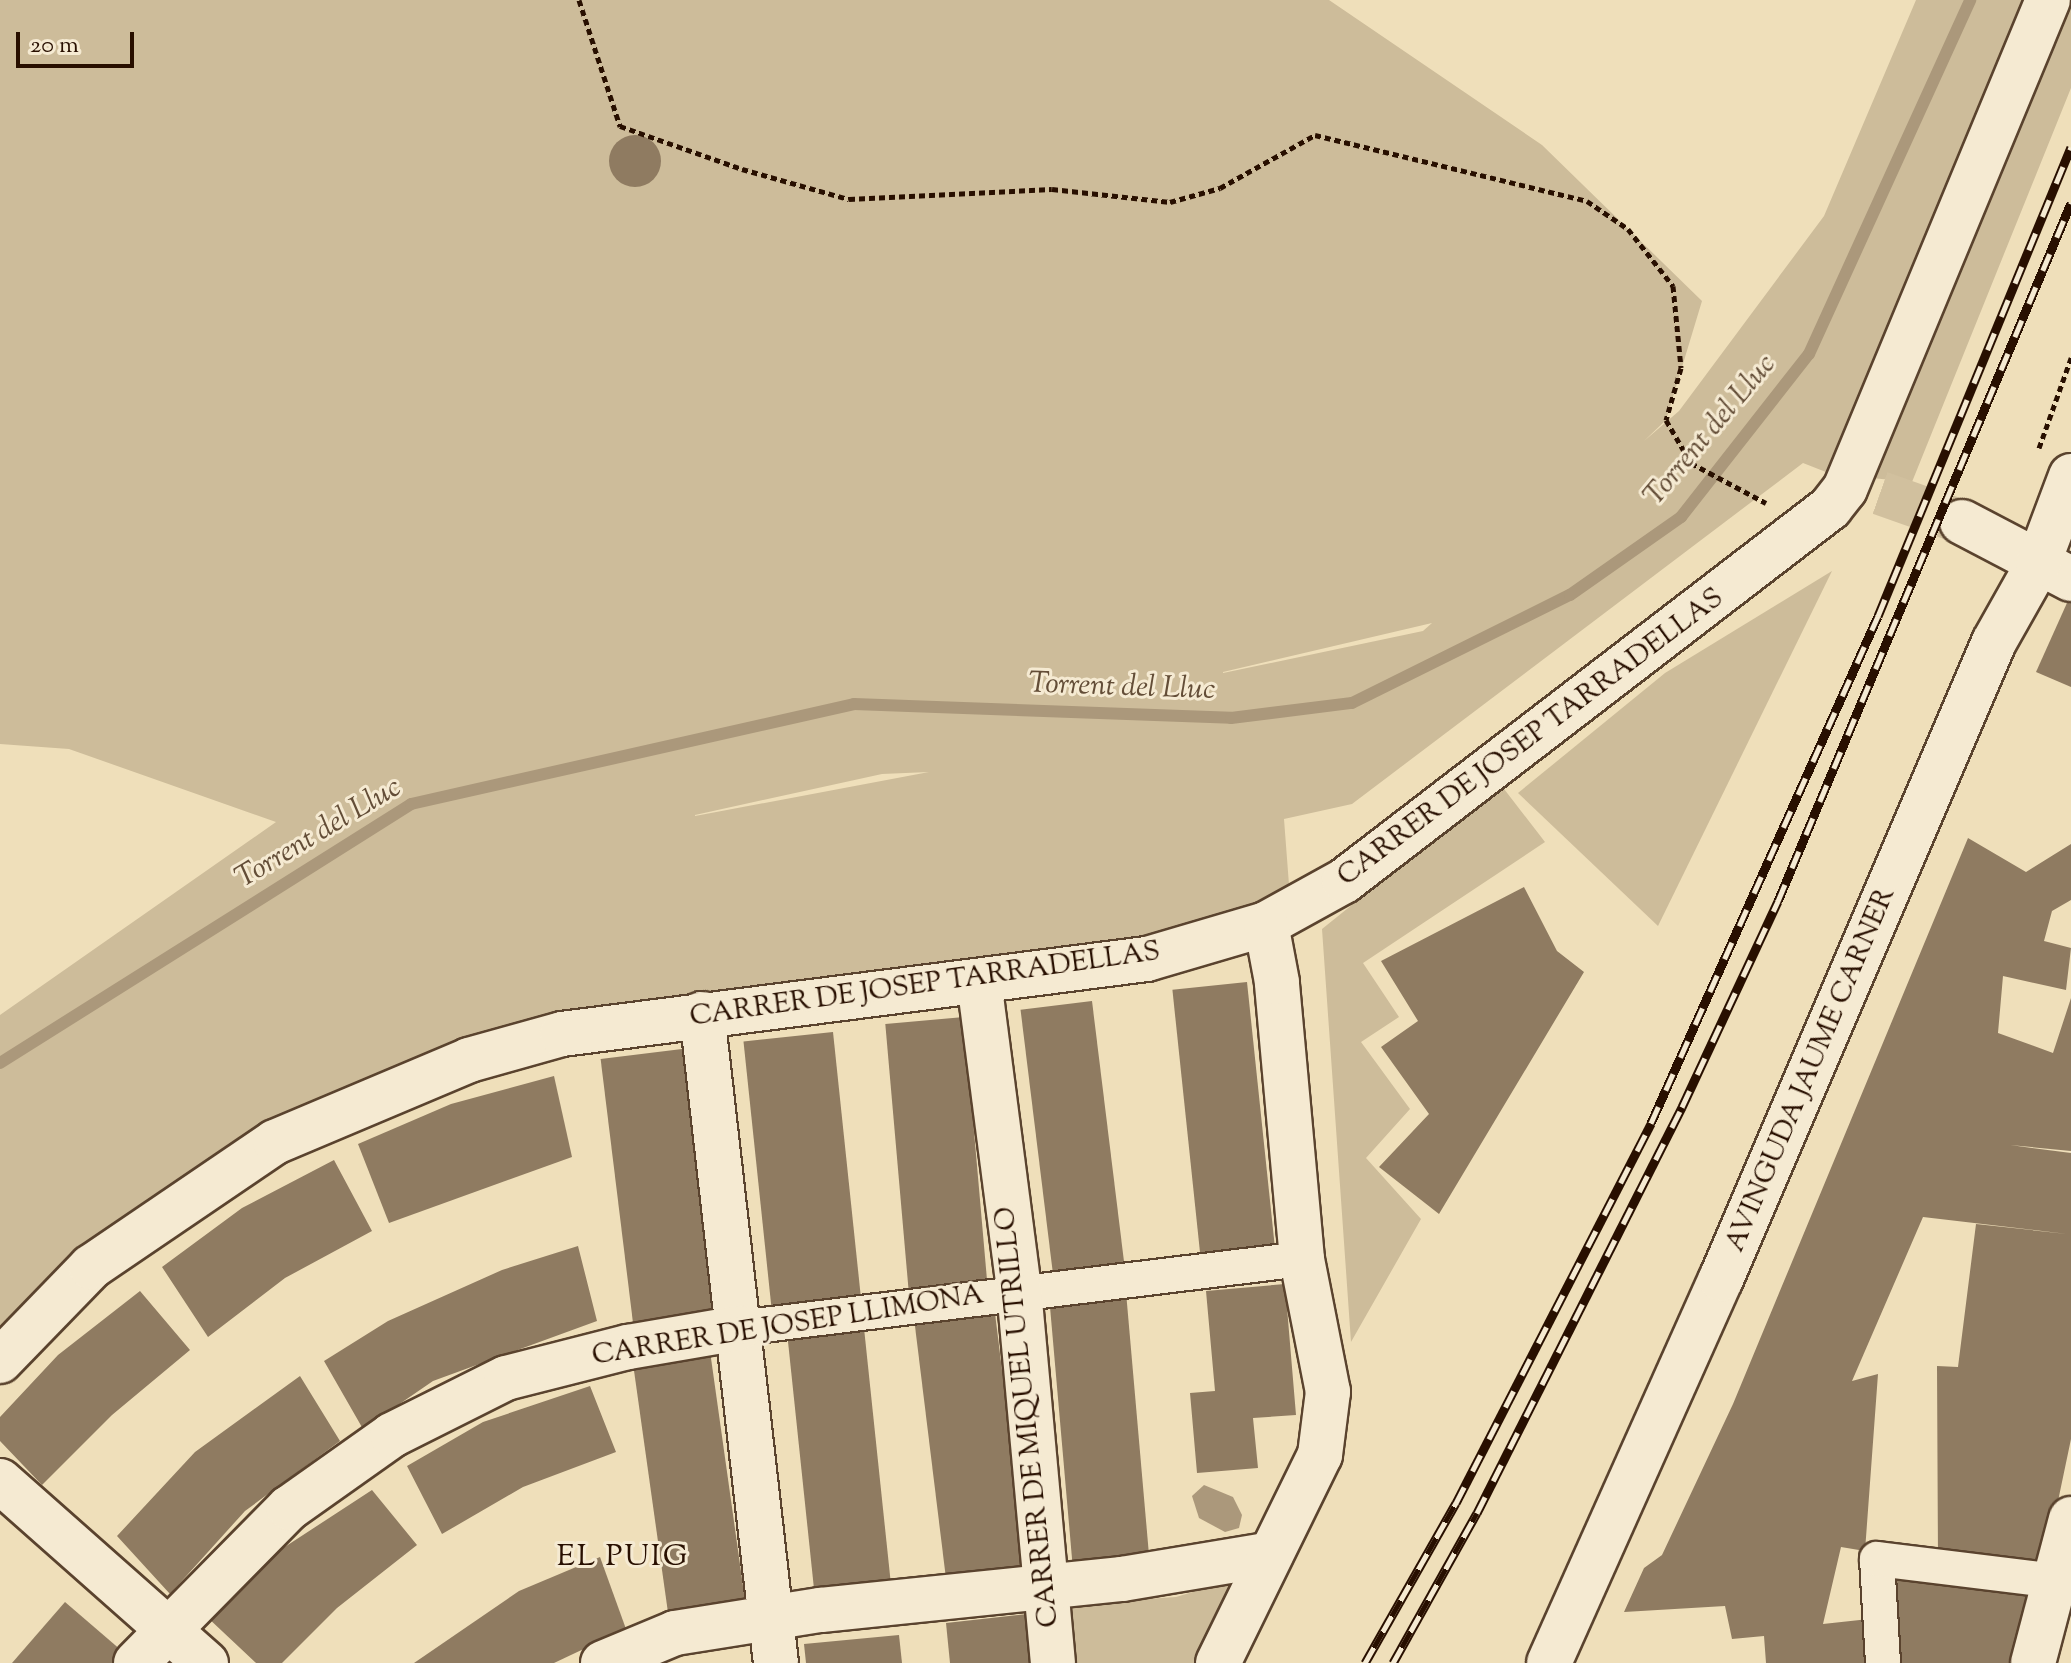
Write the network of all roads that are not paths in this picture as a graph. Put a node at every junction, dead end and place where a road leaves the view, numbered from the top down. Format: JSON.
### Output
{"nodes":[{"id":1,"x":2048,"y":0,"type":"edge"},
{"id":2,"x":2071,"y":476,"type":"edge"},
{"id":3,"x":1962,"y":522,"type":"tunnel mouth"},
{"id":4,"x":2054,"y":571,"type":"edge"},
{"id":5,"x":1266,"y":924,"type":"junction"},
{"id":6,"x":979,"y":981,"type":"junction"},
{"id":7,"x":702,"y":1014,"type":"junction"},
{"id":8,"x":1302,"y":1259,"type":"junction"},
{"id":9,"x":1019,"y":1290,"type":"junction"},
{"id":10,"x":739,"y":1328,"type":"junction"},
{"id":11,"x":0,"y":1361,"type":"edge"},
{"id":12,"x":0,"y":1481,"type":"edge"},
{"id":13,"x":2071,"y":1519,"type":"edge"},
{"id":14,"x":1271,"y":1554,"type":"junction"},
{"id":15,"x":2057,"y":1581,"type":"junction"},
{"id":16,"x":1043,"y":1587,"type":"junction"},
{"id":17,"x":771,"y":1618,"type":"junction"},
{"id":18,"x":167,"y":1627,"type":"junction"},
{"id":19,"x":2047,"y":1656,"type":"edge"},
{"id":20,"x":136,"y":1663,"type":"edge"},
{"id":21,"x":206,"y":1663,"type":"edge"},
{"id":22,"x":603,"y":1663,"type":"edge"},
{"id":23,"x":776,"y":1663,"type":"edge"},
{"id":24,"x":1053,"y":1663,"type":"edge"},
{"id":25,"x":1218,"y":1663,"type":"edge"},
{"id":26,"x":1549,"y":1663,"type":"edge"},
{"id":27,"x":1883,"y":1663,"type":"edge"}],
"edges":[{"from":1,"to":5,"type":"street","name":"CARRER DE JOSEP TARRADELLAS"},
{"from":2,"to":4,"type":"street","name":"AVINGUDA JAUME CARNER"},
{"from":3,"to":4,"type":"street"},
{"from":4,"to":26,"type":"street","name":"AVINGUDA JAUME CARNER"},
{"from":5,"to":6,"type":"street","name":"CARRER DE JOSEP TARRADELLAS"},
{"from":5,"to":8,"type":"street"},
{"from":6,"to":7,"type":"street","name":"CARRER DE JOSEP TARRADELLAS"},
{"from":6,"to":9,"type":"street","name":"CARRER DE MIQUEL UTRILLO"},
{"from":7,"to":10,"type":"street"},
{"from":7,"to":11,"type":"street","name":"CARRER DE JOSEP TARRADELLAS"},
{"from":8,"to":9,"type":"street","name":"CARRER DE JOSEP LLIMONA"},
{"from":8,"to":14,"type":"street"},
{"from":9,"to":10,"type":"street","name":"CARRER DE JOSEP LLIMONA"},
{"from":9,"to":16,"type":"street","name":"CARRER DE MIQUEL UTRILLO"},
{"from":10,"to":17,"type":"street"},
{"from":10,"to":18,"type":"street","name":"CARRER DE JOSEP LLIMONA"},
{"from":12,"to":18,"type":"street"},
{"from":13,"to":15,"type":"street"},
{"from":14,"to":16,"type":"street"},
{"from":14,"to":25,"type":"street"},
{"from":15,"to":19,"type":"street"},
{"from":15,"to":27,"type":"street"},
{"from":16,"to":17,"type":"street"},
{"from":16,"to":24,"type":"street","name":"CARRER DE MIQUEL UTRILLO"},
{"from":17,"to":22,"type":"street"},
{"from":17,"to":23,"type":"street"},
{"from":18,"to":20,"type":"street","name":"CARRER DE JOSEP LLIMONA"},
{"from":18,"to":21,"type":"street"}]}
